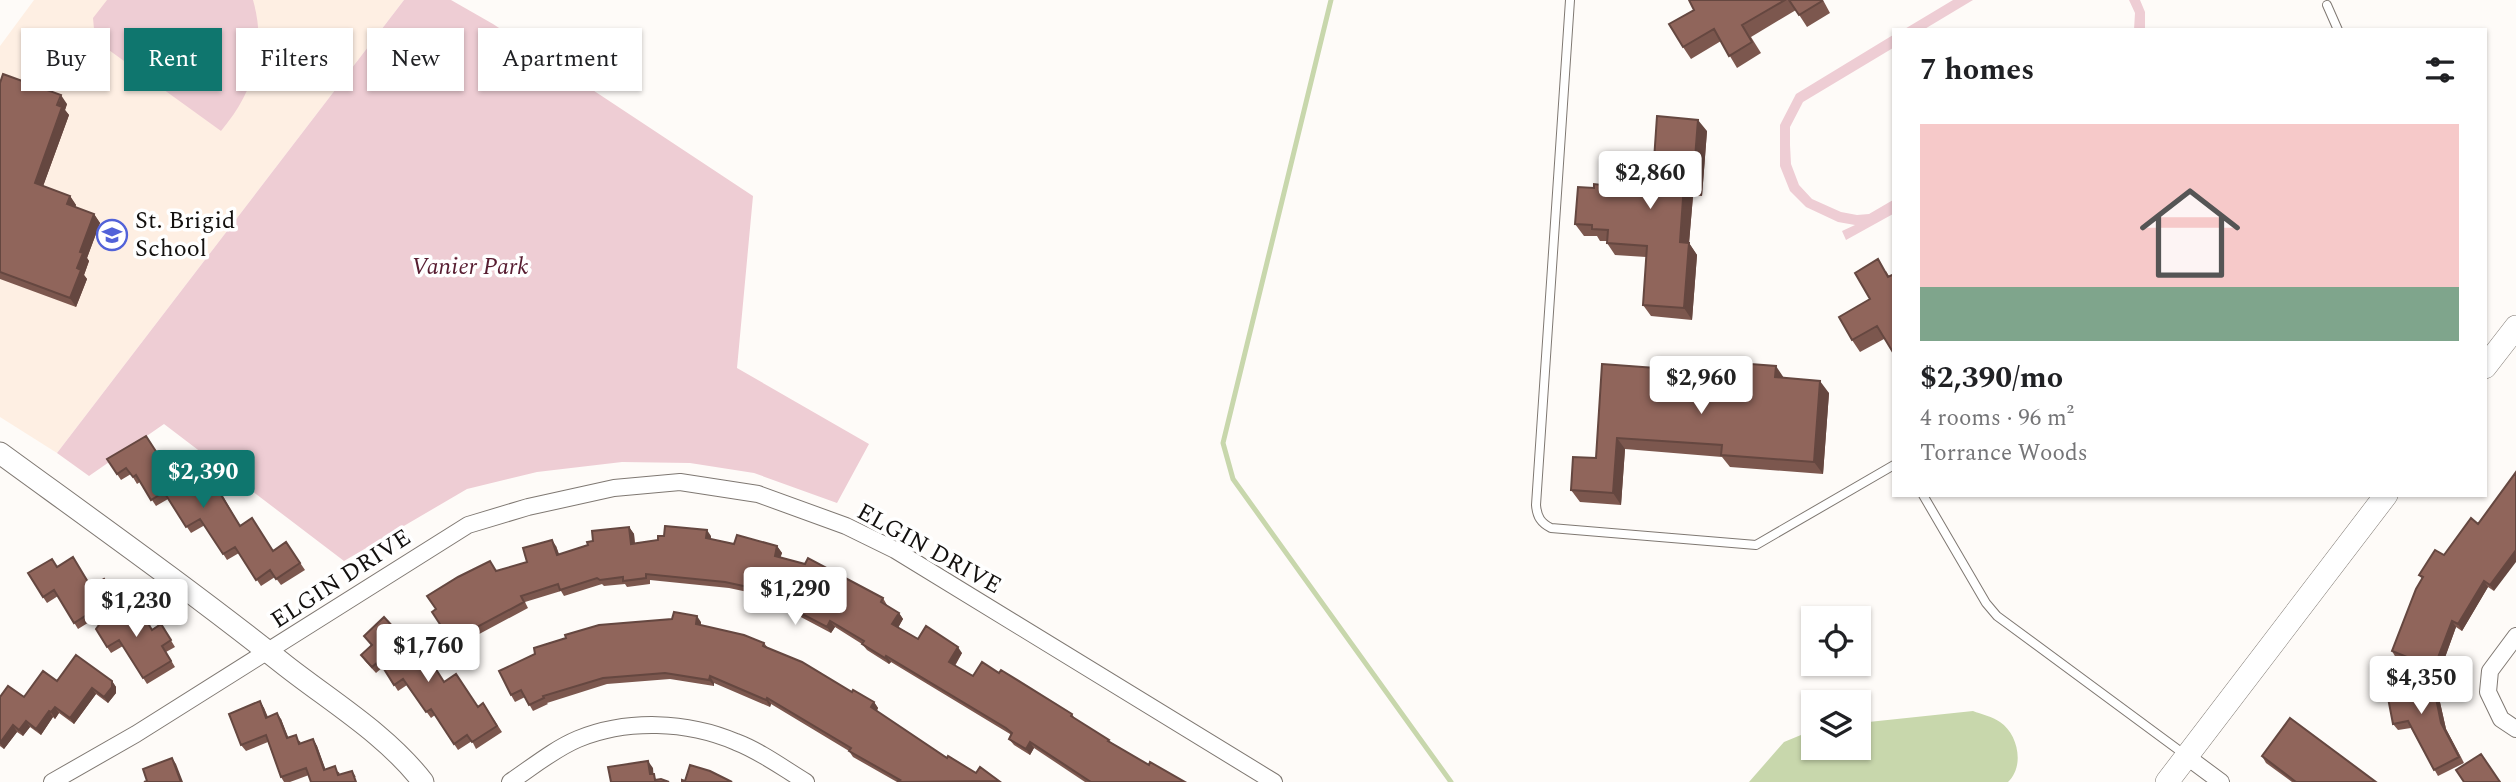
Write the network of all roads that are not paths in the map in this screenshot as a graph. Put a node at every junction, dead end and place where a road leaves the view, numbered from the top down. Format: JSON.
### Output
{"nodes":[{"id":1,"x":1570,"y":0,"type":"edge"},
{"id":2,"x":2327,"y":5,"type":"dead end"},
{"id":3,"x":2337,"y":28,"type":"edge"},
{"id":4,"x":2516,"y":327,"type":"edge"},
{"id":5,"x":2487,"y":364,"type":"edge"},
{"id":6,"x":0,"y":453,"type":"edge"},
{"id":7,"x":1892,"y":466,"type":"edge"},
{"id":8,"x":1924,"y":497,"type":"edge"},
{"id":9,"x":2384,"y":497,"type":"edge"},
{"id":10,"x":2516,"y":636,"type":"edge"},
{"id":11,"x":269,"y":652,"type":"junction"},
{"id":12,"x":2516,"y":729,"type":"edge"},
{"id":13,"x":2186,"y":756,"type":"junction"},
{"id":14,"x":72,"y":778,"type":"edge"},
{"id":15,"x":52,"y":782,"type":"edge"},
{"id":16,"x":424,"y":782,"type":"edge"},
{"id":17,"x":510,"y":782,"type":"edge"},
{"id":18,"x":806,"y":782,"type":"edge"},
{"id":19,"x":1274,"y":782,"type":"edge"},
{"id":20,"x":2167,"y":782,"type":"edge"},
{"id":21,"x":2221,"y":782,"type":"edge"}],
"edges":[{"from":1,"to":7,"type":"lane"},
{"from":2,"to":3,"type":"lane"},
{"from":4,"to":5,"type":"main road"},
{"from":6,"to":11,"type":"street"},
{"from":8,"to":13,"type":"lane"},
{"from":9,"to":13,"type":"main road"},
{"from":10,"to":12,"type":"street"},
{"from":11,"to":14,"type":"street","name":"ELGIN DRIVE"},
{"from":11,"to":16,"type":"street"},
{"from":11,"to":19,"type":"street","name":"ELGIN DRIVE"},
{"from":13,"to":20,"type":"main road"},
{"from":13,"to":21,"type":"street"},
{"from":14,"to":15,"type":"street","name":"ELGIN DRIVE"},
{"from":17,"to":18,"type":"street"}]}
